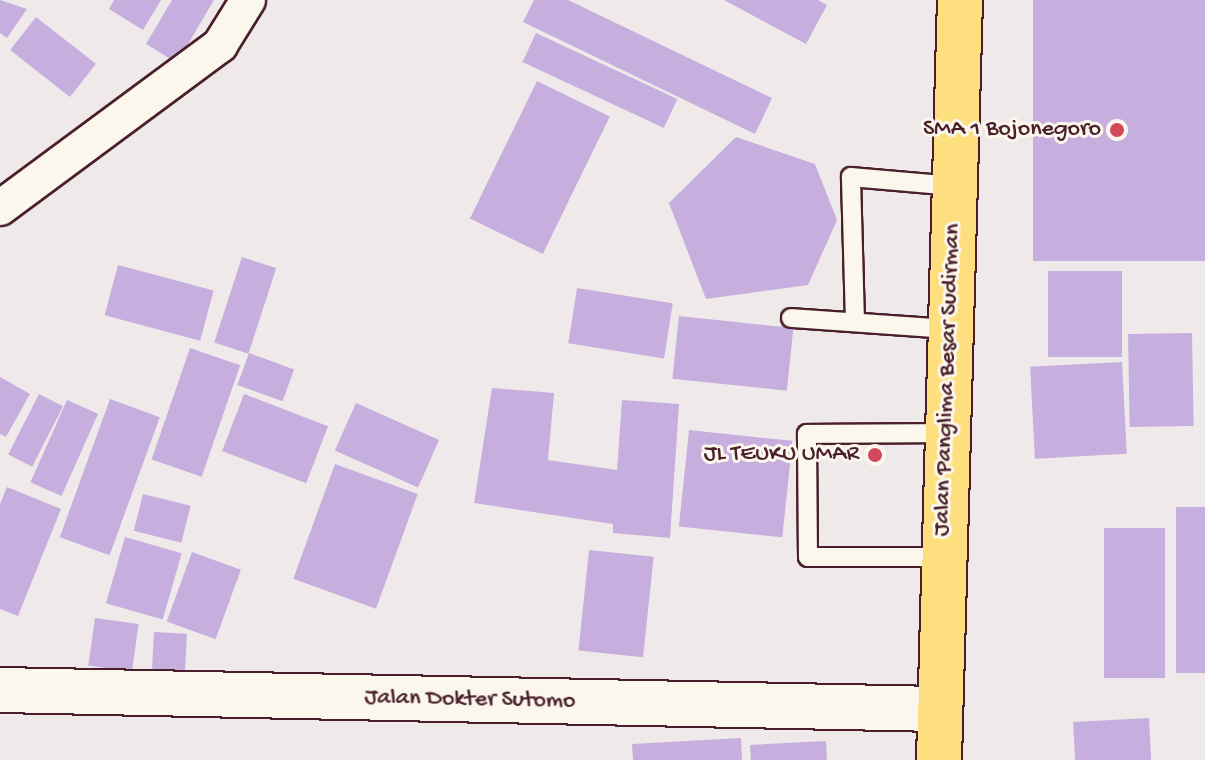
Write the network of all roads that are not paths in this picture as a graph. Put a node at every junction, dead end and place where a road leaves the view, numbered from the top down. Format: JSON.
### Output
{"nodes":[{"id":1,"x":248,"y":0,"type":"edge"},
{"id":2,"x":960,"y":0,"type":"edge"},
{"id":3,"x":954,"y":186,"type":"junction"},
{"id":4,"x":0,"y":208,"type":"edge"},
{"id":5,"x":791,"y":318,"type":"dead end"},
{"id":6,"x":855,"y":322,"type":"junction"},
{"id":7,"x":947,"y":329,"type":"junction"},
{"id":8,"x":945,"y":433,"type":"junction"},
{"id":9,"x":943,"y":557,"type":"junction"},
{"id":10,"x":0,"y":690,"type":"edge"},
{"id":11,"x":939,"y":709,"type":"junction"},
{"id":12,"x":939,"y":760,"type":"edge"}],
"edges":[{"from":1,"to":4,"type":"street"},
{"from":2,"to":3,"type":"main road","name":"Jalan Panglima Besar Sudirman"},
{"from":3,"to":6,"type":"lane"},
{"from":3,"to":7,"type":"main road","name":"Jalan Panglima Besar Sudirman"},
{"from":5,"to":6,"type":"lane"},
{"from":6,"to":7,"type":"lane"},
{"from":7,"to":8,"type":"main road","name":"Jalan Panglima Besar Sudirman"},
{"from":8,"to":9,"type":"main road","name":"Jalan Panglima Besar Sudirman"},
{"from":8,"to":9,"type":"lane"},
{"from":9,"to":11,"type":"main road","name":"Jalan Panglima Besar Sudirman"},
{"from":10,"to":11,"type":"main road","name":"Jalan Dokter Sutomo"},
{"from":11,"to":12,"type":"main road","name":"Jalan Panglima Besar Sudirman"}]}
